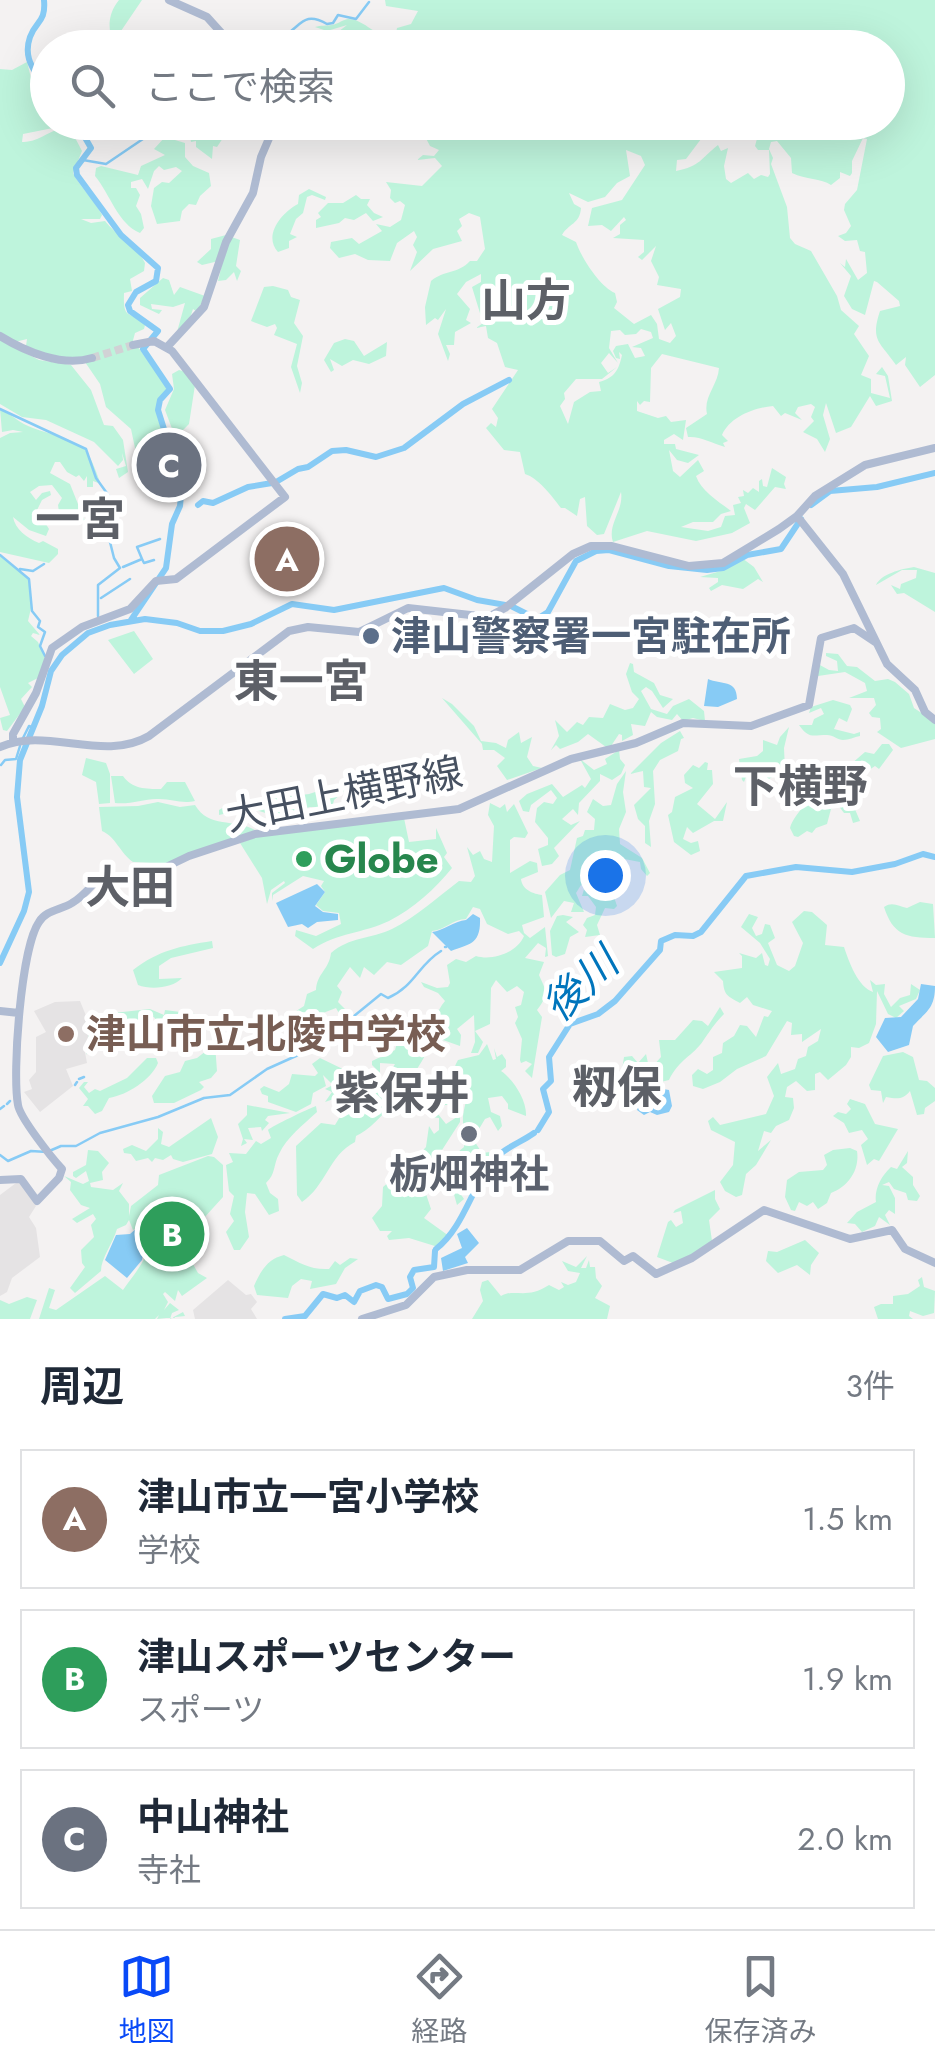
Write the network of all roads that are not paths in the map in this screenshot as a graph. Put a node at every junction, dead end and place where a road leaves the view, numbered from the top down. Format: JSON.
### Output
{"nodes":[{"id":1,"x":168,"y":0,"type":"edge"},
{"id":2,"x":218,"y":30,"type":"edge"},
{"id":3,"x":267,"y":140,"type":"edge"},
{"id":4,"x":0,"y":336,"type":"edge"},
{"id":5,"x":133,"y":345,"type":"tunnel mouth"},
{"id":6,"x":168,"y":346,"type":"junction"},
{"id":7,"x":92,"y":358,"type":"tunnel mouth"},
{"id":8,"x":935,"y":448,"type":"edge"},
{"id":9,"x":799,"y":518,"type":"junction"},
{"id":10,"x":875,"y":642,"type":"junction"},
{"id":11,"x":935,"y":720,"type":"edge"},
{"id":12,"x":16,"y":742,"type":"junction"},
{"id":13,"x":0,"y":748,"type":"edge"},
{"id":14,"x":0,"y":1012,"type":"edge"},
{"id":15,"x":19,"y":1013,"type":"junction"},
{"id":16,"x":0,"y":1180,"type":"edge"},
{"id":17,"x":935,"y":1263,"type":"edge"},
{"id":18,"x":362,"y":1319,"type":"edge"}],
"edges":[{"from":1,"to":2,"type":"main road"},
{"from":3,"to":6,"type":"main road"},
{"from":4,"to":7,"type":"main road"},
{"from":5,"to":6,"type":"main road"},
{"from":6,"to":12,"type":"main road"},
{"from":8,"to":9,"type":"main road"},
{"from":9,"to":10,"type":"main road"},
{"from":9,"to":12,"type":"main road"},
{"from":10,"to":11,"type":"main road"},
{"from":10,"to":15,"type":"main road","name":"大田上横野線"},
{"from":12,"to":13,"type":"main road"},
{"from":14,"to":15,"type":"main road"},
{"from":15,"to":16,"type":"main road"},
{"from":17,"to":18,"type":"main road"}]}
